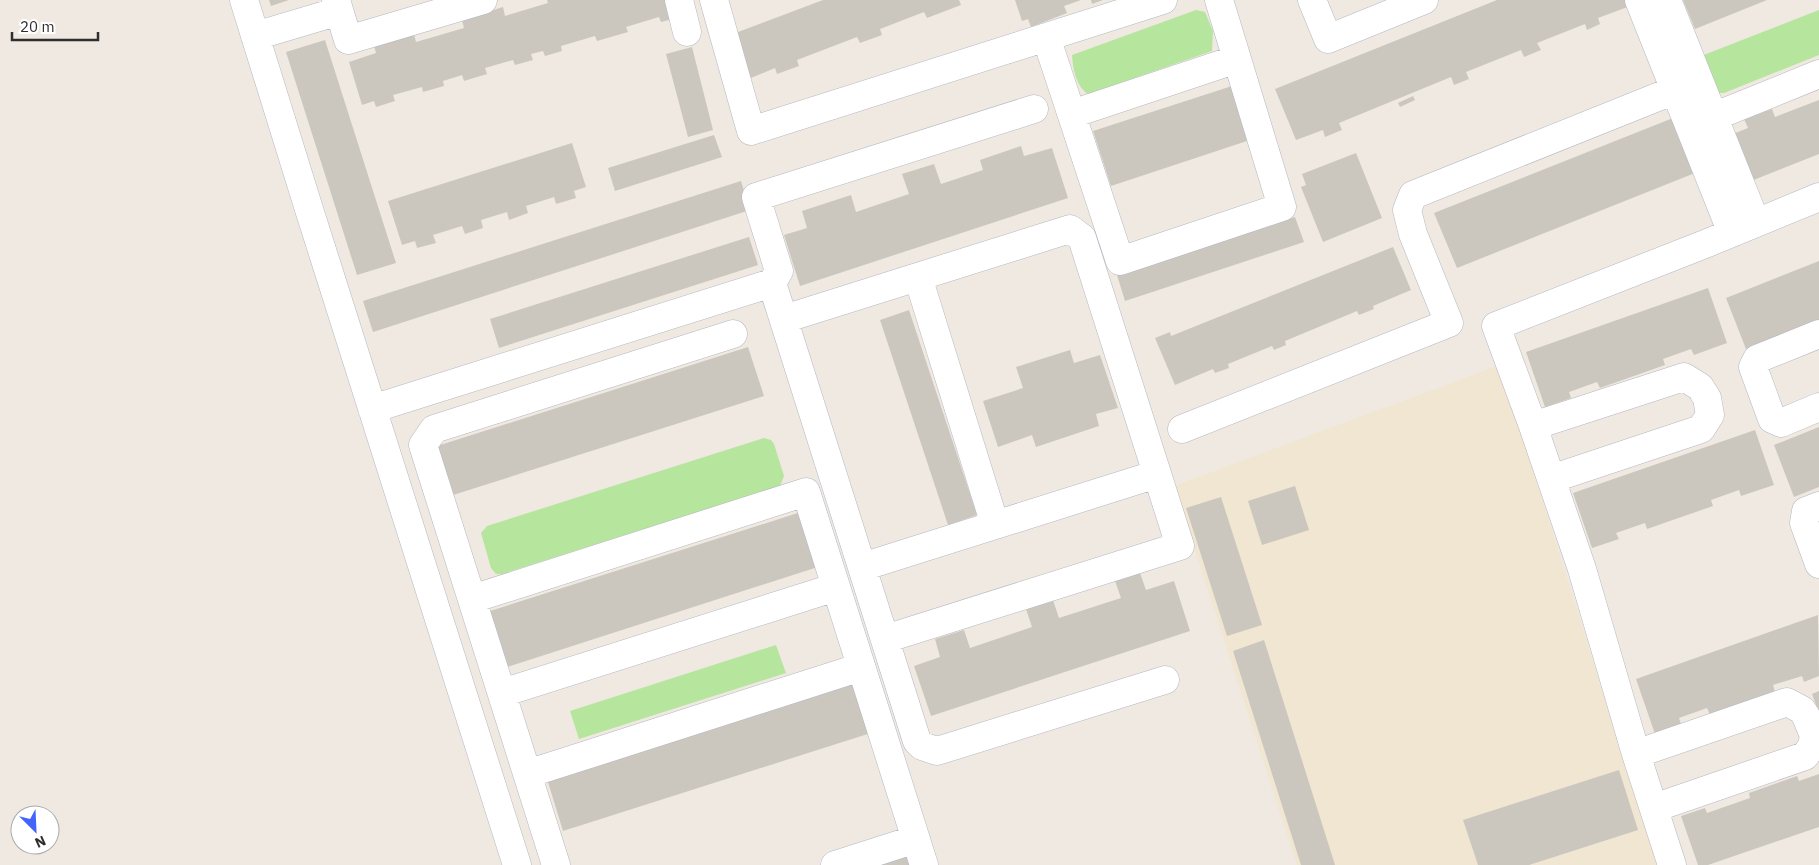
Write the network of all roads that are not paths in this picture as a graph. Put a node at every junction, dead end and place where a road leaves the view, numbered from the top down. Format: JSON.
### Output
{"nodes":[{"id":1,"x":244,"y":0,"type":"edge"},
{"id":2,"x":483,"y":0,"type":"edge"},
{"id":3,"x":679,"y":0,"type":"edge"},
{"id":4,"x":714,"y":0,"type":"edge"},
{"id":5,"x":1163,"y":0,"type":"edge"},
{"id":6,"x":1219,"y":0,"type":"edge"},
{"id":7,"x":1312,"y":0,"type":"edge"},
{"id":8,"x":1424,"y":0,"type":"edge"},
{"id":9,"x":1639,"y":0,"type":"edge"},
{"id":10,"x":1667,"y":0,"type":"edge"},
{"id":11,"x":338,"y":5,"type":"edge"},
{"id":12,"x":687,"y":32,"type":"dead end"},
{"id":13,"x":255,"y":36,"type":"junction"},
{"id":14,"x":1046,"y":37,"type":"junction"},
{"id":15,"x":1237,"y":59,"type":"junction"},
{"id":16,"x":1819,"y":74,"type":"edge"},
{"id":17,"x":1675,"y":90,"type":"junction"},
{"id":18,"x":1034,"y":109,"type":"dead end"},
{"id":19,"x":1072,"y":114,"type":"junction"},
{"id":20,"x":1713,"y":117,"type":"junction"},
{"id":21,"x":1819,"y":197,"type":"edge"},
{"id":22,"x":1744,"y":228,"type":"junction"},
{"id":23,"x":918,"y":277,"type":"junction"},
{"id":24,"x":772,"y":283,"type":"junction"},
{"id":25,"x":784,"y":319,"type":"junction"},
{"id":26,"x":733,"y":334,"type":"dead end"},
{"id":27,"x":1819,"y":334,"type":"edge"},
{"id":28,"x":1819,"y":407,"type":"edge"},
{"id":29,"x":372,"y":409,"type":"junction"},
{"id":30,"x":1533,"y":426,"type":"junction"},
{"id":31,"x":1182,"y":430,"type":"dead end"},
{"id":32,"x":1157,"y":474,"type":"junction"},
{"id":33,"x":1550,"y":479,"type":"junction"},
{"id":34,"x":1819,"y":506,"type":"edge"},
{"id":35,"x":996,"y":525,"type":"junction"},
{"id":36,"x":1819,"y":564,"type":"edge"},
{"id":37,"x":862,"y":567,"type":"junction"},
{"id":38,"x":836,"y":587,"type":"junction"},
{"id":39,"x":472,"y":599,"type":"junction"},
{"id":40,"x":885,"y":640,"type":"junction"},
{"id":41,"x":861,"y":667,"type":"junction"},
{"id":42,"x":1165,"y":680,"type":"dead end"},
{"id":43,"x":505,"y":705,"type":"junction"},
{"id":44,"x":474,"y":727,"type":"junction"},
{"id":45,"x":1636,"y":754,"type":"junction"},
{"id":46,"x":527,"y":774,"type":"junction"},
{"id":47,"x":1654,"y":808,"type":"junction"},
{"id":48,"x":916,"y":839,"type":"junction"},
{"id":49,"x":517,"y":865,"type":"edge"},
{"id":50,"x":556,"y":865,"type":"edge"},
{"id":51,"x":835,"y":865,"type":"edge"},
{"id":52,"x":924,"y":865,"type":"edge"},
{"id":53,"x":1672,"y":865,"type":"edge"}],
"edges":[{"from":1,"to":13,"type":"street"},
{"from":2,"to":11,"type":"street"},
{"from":3,"to":12,"type":"street"},
{"from":4,"to":14,"type":"street"},
{"from":5,"to":14,"type":"street"},
{"from":6,"to":15,"type":"street"},
{"from":7,"to":8,"type":"street"},
{"from":9,"to":17,"type":"street"},
{"from":10,"to":20,"type":"street"},
{"from":11,"to":13,"type":"street"},
{"from":13,"to":29,"type":"street"},
{"from":14,"to":19,"type":"street"},
{"from":15,"to":19,"type":"street"},
{"from":15,"to":19,"type":"street"},
{"from":16,"to":20,"type":"street"},
{"from":17,"to":22,"type":"street"},
{"from":17,"to":31,"type":"street"},
{"from":18,"to":24,"type":"street"},
{"from":20,"to":22,"type":"street"},
{"from":21,"to":22,"type":"street"},
{"from":22,"to":30,"type":"street"},
{"from":23,"to":25,"type":"street"},
{"from":23,"to":32,"type":"street"},
{"from":23,"to":35,"type":"street"},
{"from":24,"to":25,"type":"street"},
{"from":24,"to":29,"type":"street"},
{"from":25,"to":37,"type":"street"},
{"from":26,"to":39,"type":"street"},
{"from":27,"to":28,"type":"street"},
{"from":29,"to":44,"type":"street"},
{"from":30,"to":33,"type":"street"},
{"from":30,"to":33,"type":"street"},
{"from":32,"to":35,"type":"street"},
{"from":32,"to":40,"type":"street"},
{"from":33,"to":45,"type":"street"},
{"from":34,"to":36,"type":"street"},
{"from":35,"to":37,"type":"street"},
{"from":37,"to":40,"type":"street"},
{"from":38,"to":39,"type":"street"},
{"from":38,"to":41,"type":"street"},
{"from":38,"to":43,"type":"street"},
{"from":39,"to":43,"type":"street"},
{"from":40,"to":42,"type":"street"},
{"from":41,"to":46,"type":"street"},
{"from":41,"to":48,"type":"street"},
{"from":43,"to":44,"type":"street"},
{"from":43,"to":46,"type":"street"},
{"from":44,"to":49,"type":"street"},
{"from":45,"to":47,"type":"street"},
{"from":45,"to":47,"type":"street"},
{"from":46,"to":50,"type":"street"},
{"from":47,"to":53,"type":"street"},
{"from":48,"to":51,"type":"street"},
{"from":48,"to":52,"type":"street"}]}
